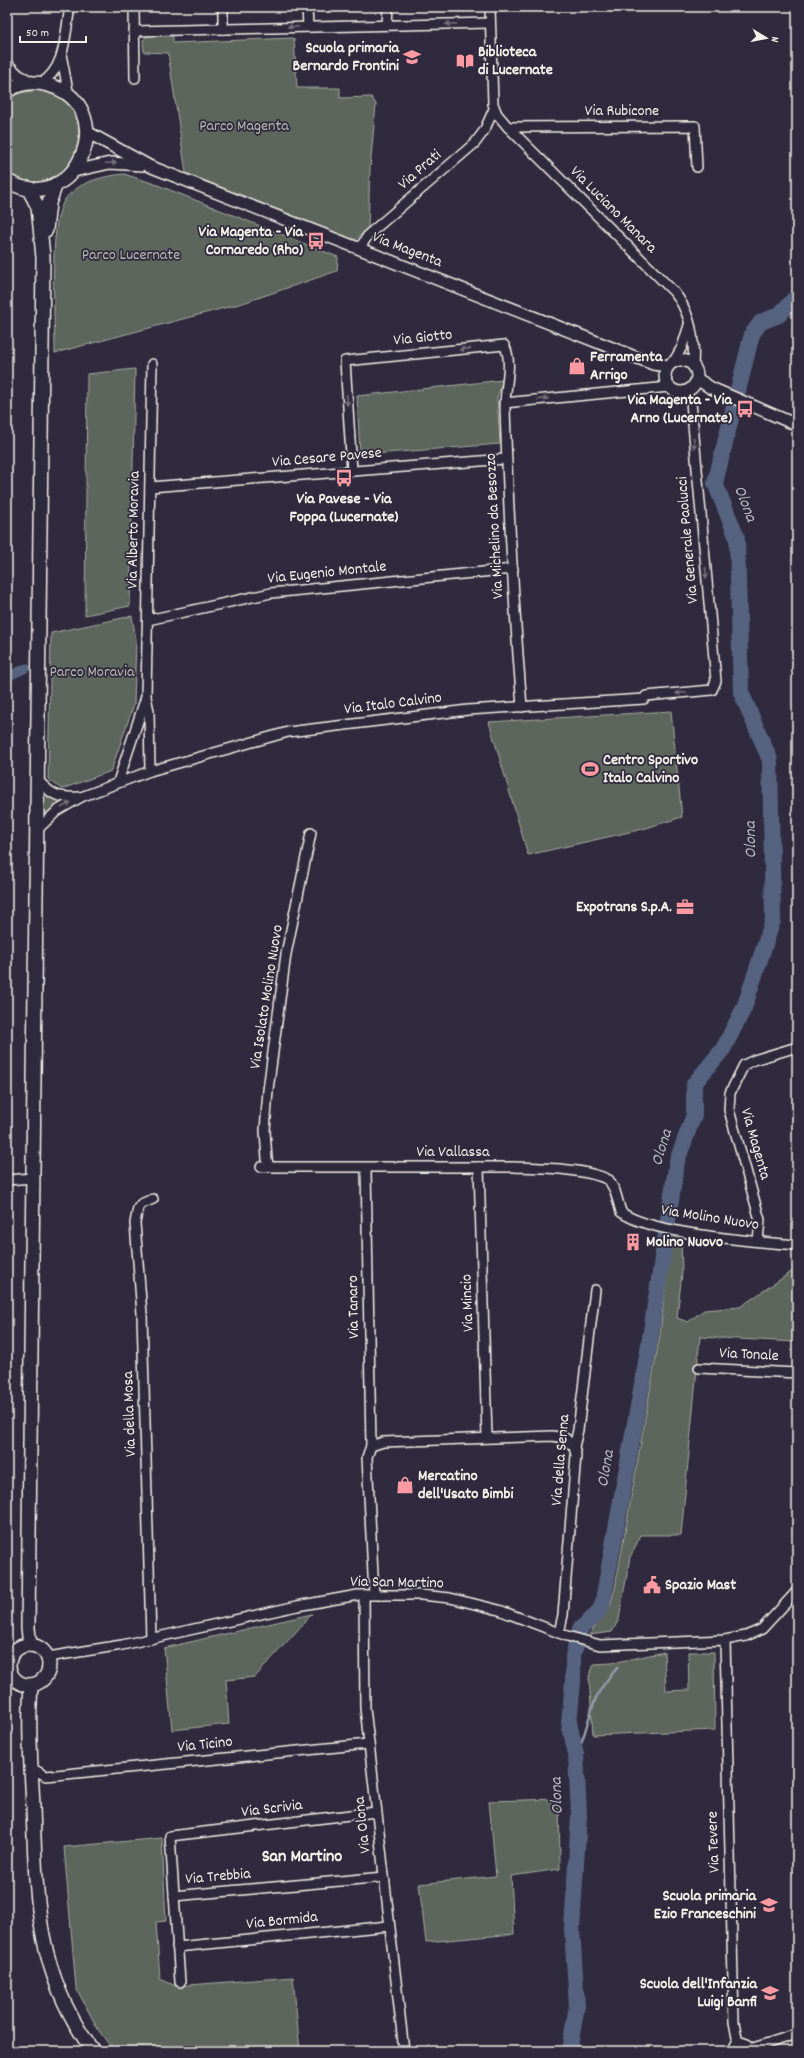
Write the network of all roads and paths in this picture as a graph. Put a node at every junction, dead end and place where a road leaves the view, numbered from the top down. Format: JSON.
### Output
{"nodes":[{"id":1,"x":70,"y":7,"type":"edge"},
{"id":2,"x":134,"y":7,"type":"edge"},
{"id":3,"x":223,"y":7,"type":"edge"},
{"id":4,"x":308,"y":7,"type":"edge"},
{"id":5,"x":388,"y":7,"type":"edge"},
{"id":6,"x":490,"y":7,"type":"edge"},
{"id":7,"x":490,"y":23,"type":"junction"},
{"id":8,"x":387,"y":25,"type":"junction"},
{"id":9,"x":308,"y":27,"type":"junction"},
{"id":10,"x":223,"y":29,"type":"junction"},
{"id":11,"x":134,"y":31,"type":"junction"},
{"id":12,"x":61,"y":54,"type":"junction"},
{"id":13,"x":7,"y":65,"type":"edge"},
{"id":14,"x":135,"y":78,"type":"dead end"},
{"id":15,"x":37,"y":83,"type":"junction"},
{"id":16,"x":7,"y":91,"type":"edge"},
{"id":17,"x":69,"y":96,"type":"junction"},
{"id":18,"x":494,"y":109,"type":"junction"},
{"id":19,"x":507,"y":125,"type":"junction"},
{"id":20,"x":87,"y":132,"type":"junction"},
{"id":21,"x":149,"y":166,"type":"junction"},
{"id":22,"x":696,"y":167,"type":"dead end"},
{"id":23,"x":74,"y":171,"type":"junction"},
{"id":24,"x":7,"y":181,"type":"edge"},
{"id":25,"x":56,"y":184,"type":"junction"},
{"id":26,"x":28,"y":188,"type":"junction"},
{"id":27,"x":358,"y":249,"type":"junction"},
{"id":28,"x":42,"y":257,"type":"junction"},
{"id":29,"x":689,"y":325,"type":"junction"},
{"id":30,"x":504,"y":345,"type":"joint"},
{"id":31,"x":152,"y":364,"type":"dead end"},
{"id":32,"x":653,"y":364,"type":"junction"},
{"id":33,"x":671,"y":364,"type":"junction"},
{"id":34,"x":693,"y":365,"type":"junction"},
{"id":35,"x":667,"y":382,"type":"junction"},
{"id":36,"x":692,"y":386,"type":"junction"},
{"id":37,"x":504,"y":403,"type":"junction"},
{"id":38,"x":797,"y":425,"type":"edge"},
{"id":39,"x":506,"y":458,"type":"junction"},
{"id":40,"x":352,"y":471,"type":"junction"},
{"id":41,"x":150,"y":487,"type":"junction"},
{"id":42,"x":513,"y":569,"type":"junction"},
{"id":43,"x":148,"y":620,"type":"junction"},
{"id":44,"x":714,"y":688,"type":"joint"},
{"id":45,"x":146,"y":697,"type":"junction"},
{"id":46,"x":522,"y":707,"type":"junction"},
{"id":47,"x":150,"y":771,"type":"junction"},
{"id":48,"x":37,"y":779,"type":"junction"},
{"id":49,"x":118,"y":782,"type":"junction"},
{"id":50,"x":81,"y":796,"type":"junction"},
{"id":51,"x":37,"y":830,"type":"junction"},
{"id":52,"x":310,"y":833,"type":"dead end"},
{"id":53,"x":797,"y":1047,"type":"edge"},
{"id":54,"x":265,"y":1167,"type":"joint"},
{"id":55,"x":479,"y":1167,"type":"junction"},
{"id":56,"x":366,"y":1168,"type":"junction"},
{"id":57,"x":33,"y":1178,"type":"junction"},
{"id":58,"x":7,"y":1180,"type":"edge"},
{"id":59,"x":153,"y":1199,"type":"dead end"},
{"id":60,"x":621,"y":1212,"type":"joint"},
{"id":61,"x":758,"y":1242,"type":"junction"},
{"id":62,"x":797,"y":1245,"type":"edge"},
{"id":63,"x":595,"y":1290,"type":"dead end"},
{"id":64,"x":699,"y":1368,"type":"dead end"},
{"id":65,"x":797,"y":1373,"type":"edge"},
{"id":66,"x":487,"y":1438,"type":"junction"},
{"id":67,"x":371,"y":1446,"type":"junction"},
{"id":68,"x":574,"y":1447,"type":"junction"},
{"id":69,"x":797,"y":1590,"type":"edge"},
{"id":70,"x":374,"y":1594,"type":"junction"},
{"id":71,"x":364,"y":1595,"type":"junction"},
{"id":72,"x":563,"y":1635,"type":"junction"},
{"id":73,"x":151,"y":1639,"type":"junction"},
{"id":74,"x":725,"y":1640,"type":"junction"},
{"id":75,"x":30,"y":1645,"type":"junction"},
{"id":76,"x":48,"y":1658,"type":"junction"},
{"id":77,"x":8,"y":1668,"type":"edge"},
{"id":78,"x":31,"y":1685,"type":"junction"},
{"id":79,"x":368,"y":1744,"type":"junction"},
{"id":80,"x":31,"y":1768,"type":"junction"},
{"id":81,"x":46,"y":1776,"type":"junction"},
{"id":82,"x":32,"y":1789,"type":"junction"},
{"id":83,"x":376,"y":1812,"type":"junction"},
{"id":84,"x":384,"y":1877,"type":"junction"},
{"id":85,"x":174,"y":1896,"type":"junction"},
{"id":86,"x":389,"y":1926,"type":"junction"},
{"id":87,"x":177,"y":1947,"type":"junction"},
{"id":88,"x":180,"y":1982,"type":"dead end"},
{"id":89,"x":797,"y":2034,"type":"edge"},
{"id":90,"x":738,"y":2043,"type":"junction"},
{"id":91,"x":751,"y":2050,"type":"edge"},
{"id":92,"x":93,"y":2051,"type":"edge"},
{"id":93,"x":404,"y":2051,"type":"edge"},
{"id":94,"x":732,"y":2051,"type":"edge"}],
"edges":[{"from":1,"to":12,"type":"street"},
{"from":2,"to":11,"type":"street"},
{"from":3,"to":10,"type":"street"},
{"from":4,"to":9,"type":"street"},
{"from":5,"to":8,"type":"street"},
{"from":6,"to":7,"type":"street"},
{"from":7,"to":8,"type":"street","one_way":true},
{"from":7,"to":18,"type":"street"},
{"from":8,"to":9,"type":"street"},
{"from":9,"to":10,"type":"street","one_way":true},
{"from":10,"to":11,"type":"street"},
{"from":11,"to":14,"type":"street"},
{"from":12,"to":15,"type":"street"},
{"from":12,"to":17,"type":"street"},
{"from":13,"to":15,"type":"street"},
{"from":15,"to":16,"type":"main road"},
{"from":15,"to":17,"type":"main road"},
{"from":17,"to":20,"type":"main road"},
{"from":18,"to":19,"type":"street","name":"Via Luciano Manara"},
{"from":18,"to":27,"type":"street","name":"Via Prati"},
{"from":19,"to":22,"type":"street","name":"Via Rubicone"},
{"from":19,"to":29,"type":"street","name":"Via Luciano Manara"},
{"from":20,"to":21,"type":"street","name":"Via Magenta"},
{"from":20,"to":23,"type":"main road"},
{"from":23,"to":21,"type":"street","name":"Via Magenta","one_way":true},
{"from":21,"to":27,"type":"street","name":"Via Magenta"},
{"from":23,"to":25,"type":"main road"},
{"from":24,"to":26,"type":"main road"},
{"from":25,"to":26,"type":"main road"},
{"from":25,"to":28,"type":"main road"},
{"from":26,"to":28,"type":"main road"},
{"from":27,"to":32,"type":"street","name":"Via Magenta"},
{"from":28,"to":48,"type":"main road"},
{"from":29,"to":33,"type":"street"},
{"from":29,"to":34,"type":"street","name":"Via Luciano Manara"},
{"from":30,"to":37,"type":"street","name":"Via Michelino da Besozzo"},
{"from":30,"to":40,"type":"street","name":"Via Giotto","one_way":true},
{"from":31,"to":41,"type":"street","name":"Via Alberto Moravia"},
{"from":32,"to":33,"type":"street","name":"Via Magenta"},
{"from":32,"to":35,"type":"street","name":"Via Magenta"},
{"from":33,"to":34,"type":"street"},
{"from":33,"to":35,"type":"street"},
{"from":34,"to":36,"type":"street"},
{"from":35,"to":36,"type":"street"},
{"from":37,"to":35,"type":"street","one_way":true},
{"from":36,"to":38,"type":"street"},
{"from":36,"to":44,"type":"street","name":"Via Generale Paolucci","one_way":true},
{"from":37,"to":39,"type":"street","name":"Via Michelino da Besozzo"},
{"from":39,"to":40,"type":"street","name":"Via Cesare Pavese"},
{"from":39,"to":42,"type":"street","name":"Via Michelino da Besozzo"},
{"from":40,"to":41,"type":"street","name":"Via Cesare Pavese"},
{"from":41,"to":43,"type":"street","name":"Via Alberto Moravia"},
{"from":42,"to":43,"type":"street","name":"Via Eugenio Montale"},
{"from":42,"to":46,"type":"street","name":"Via Michelino da Besozzo"},
{"from":43,"to":45,"type":"street","name":"Via Alberto Moravia"},
{"from":44,"to":46,"type":"street","name":"Via Italo Calvino","one_way":true},
{"from":45,"to":47,"type":"street","name":"Via Alberto Moravia"},
{"from":45,"to":49,"type":"street","name":"Via Alberto Moravia"},
{"from":46,"to":47,"type":"street","name":"Via Italo Calvino"},
{"from":47,"to":49,"type":"street","name":"Via Italo Calvino"},
{"from":48,"to":50,"type":"street"},
{"from":48,"to":51,"type":"main road"},
{"from":49,"to":50,"type":"street","name":"Via Italo Calvino"},
{"from":51,"to":50,"type":"street","one_way":true},
{"from":51,"to":57,"type":"main road"},
{"from":52,"to":54,"type":"street","name":"Via Isolato Molino Nuovo"},
{"from":53,"to":61,"type":"street","name":"Via Magenta"},
{"from":54,"to":56,"type":"street","name":"Via Vallassa"},
{"from":55,"to":56,"type":"street","name":"Via Vallassa"},
{"from":55,"to":60,"type":"street","name":"Via Vallassa"},
{"from":55,"to":66,"type":"street","name":"Via Mincio"},
{"from":56,"to":67,"type":"street","name":"Via Tanaro"},
{"from":57,"to":58,"type":"street"},
{"from":57,"to":75,"type":"main road"},
{"from":59,"to":73,"type":"street","name":"Via della Mosa"},
{"from":60,"to":61,"type":"street","name":"Via Molino Nuovo"},
{"from":61,"to":62,"type":"street","name":"Via Molino Nuovo"},
{"from":63,"to":68,"type":"street","name":"Via della Senna"},
{"from":64,"to":65,"type":"street","name":"Via Tonale"},
{"from":66,"to":67,"type":"street"},
{"from":66,"to":68,"type":"street"},
{"from":67,"to":70,"type":"street","name":"Via Tanaro"},
{"from":68,"to":72,"type":"street","name":"Via della Senna"},
{"from":69,"to":74,"type":"street","name":"Via San Martino"},
{"from":70,"to":71,"type":"street","name":"Via San Martino"},
{"from":70,"to":72,"type":"street","name":"Via San Martino"},
{"from":71,"to":73,"type":"street","name":"Via San Martino"},
{"from":71,"to":79,"type":"street","name":"Via Olona"},
{"from":72,"to":74,"type":"street","name":"Via San Martino"},
{"from":73,"to":76,"type":"street","name":"Via San Martino"},
{"from":74,"to":90,"type":"street","name":"Via Tevere"},
{"from":75,"to":76,"type":"main road"},
{"from":75,"to":77,"type":"main road"},
{"from":76,"to":78,"type":"main road"},
{"from":77,"to":78,"type":"main road"},
{"from":78,"to":80,"type":"main road"},
{"from":79,"to":81,"type":"street","name":"Via Ticino"},
{"from":79,"to":83,"type":"street","name":"Via Olona"},
{"from":80,"to":81,"type":"street"},
{"from":80,"to":82,"type":"main road"},
{"from":81,"to":82,"type":"street"},
{"from":82,"to":92,"type":"main road"},
{"from":83,"to":84,"type":"street","name":"Via Olona"},
{"from":83,"to":85,"type":"street","name":"Via Scrivia"},
{"from":84,"to":85,"type":"street","name":"Via Trebbia"},
{"from":84,"to":86,"type":"street","name":"Via Olona"},
{"from":85,"to":87,"type":"street"},
{"from":86,"to":87,"type":"street","name":"Via Bormida"},
{"from":86,"to":93,"type":"street","name":"Via Olona"},
{"from":87,"to":88,"type":"street"},
{"from":89,"to":91,"type":"street"},
{"from":90,"to":91,"type":"street"},
{"from":90,"to":94,"type":"street"}]}
